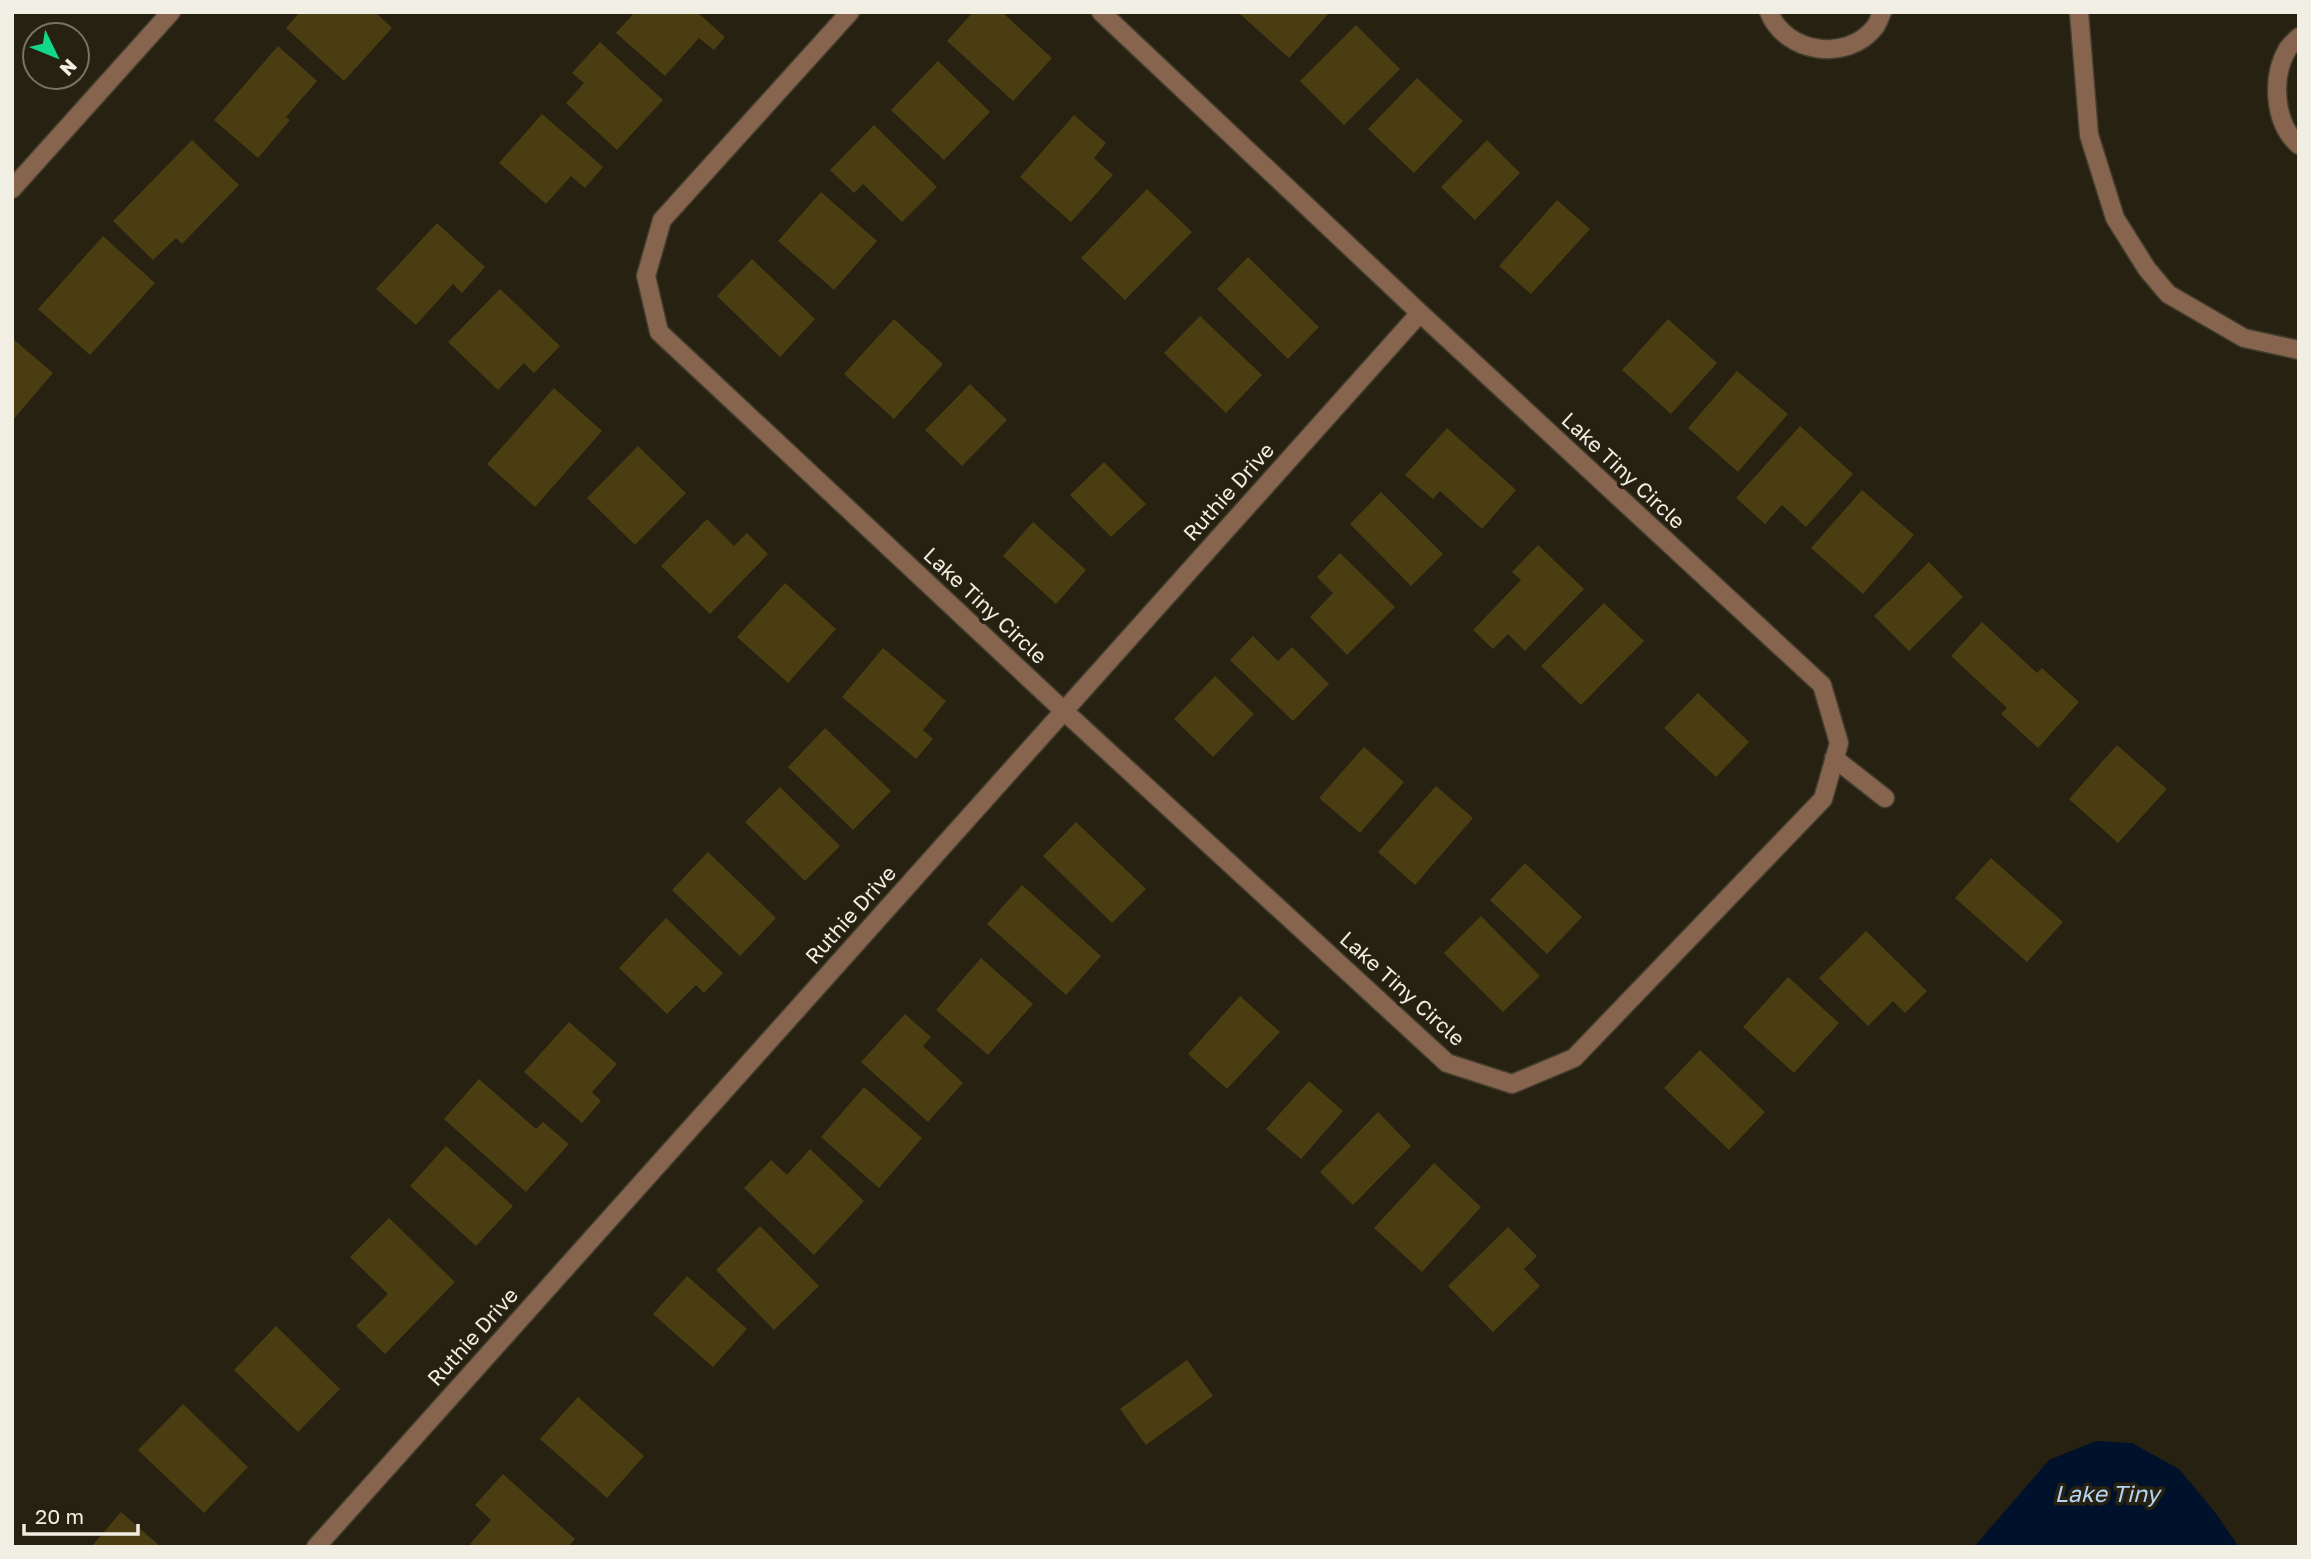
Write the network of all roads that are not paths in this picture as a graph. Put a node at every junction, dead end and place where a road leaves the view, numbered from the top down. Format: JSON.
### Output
{"nodes":[{"id":1,"x":172,"y":12,"type":"edge"},
{"id":2,"x":850,"y":12,"type":"edge"},
{"id":3,"x":1101,"y":12,"type":"edge"},
{"id":4,"x":1769,"y":12,"type":"edge"},
{"id":5,"x":1882,"y":12,"type":"edge"},
{"id":6,"x":2078,"y":12,"type":"edge"},
{"id":7,"x":2299,"y":37,"type":"edge"},
{"id":8,"x":2299,"y":145,"type":"edge"},
{"id":9,"x":12,"y":189,"type":"edge"},
{"id":10,"x":1420,"y":313,"type":"junction"},
{"id":11,"x":2299,"y":349,"type":"edge"},
{"id":12,"x":1064,"y":711,"type":"junction"},
{"id":13,"x":1835,"y":758,"type":"junction"},
{"id":14,"x":1885,"y":798,"type":"dead end"},
{"id":15,"x":316,"y":1547,"type":"edge"}],
"edges":[{"from":1,"to":9,"type":"street"},
{"from":2,"to":12,"type":"street","name":"Lake Tiny Circle"},
{"from":3,"to":10,"type":"street","name":"Lake Tiny Circle"},
{"from":4,"to":5,"type":"street"},
{"from":6,"to":11,"type":"street"},
{"from":7,"to":8,"type":"street"},
{"from":10,"to":12,"type":"street","name":"Ruthie Drive"},
{"from":10,"to":13,"type":"street","name":"Lake Tiny Circle"},
{"from":12,"to":13,"type":"street","name":"Lake Tiny Circle"},
{"from":12,"to":15,"type":"street","name":"Ruthie Drive"},
{"from":13,"to":14,"type":"street"}]}
